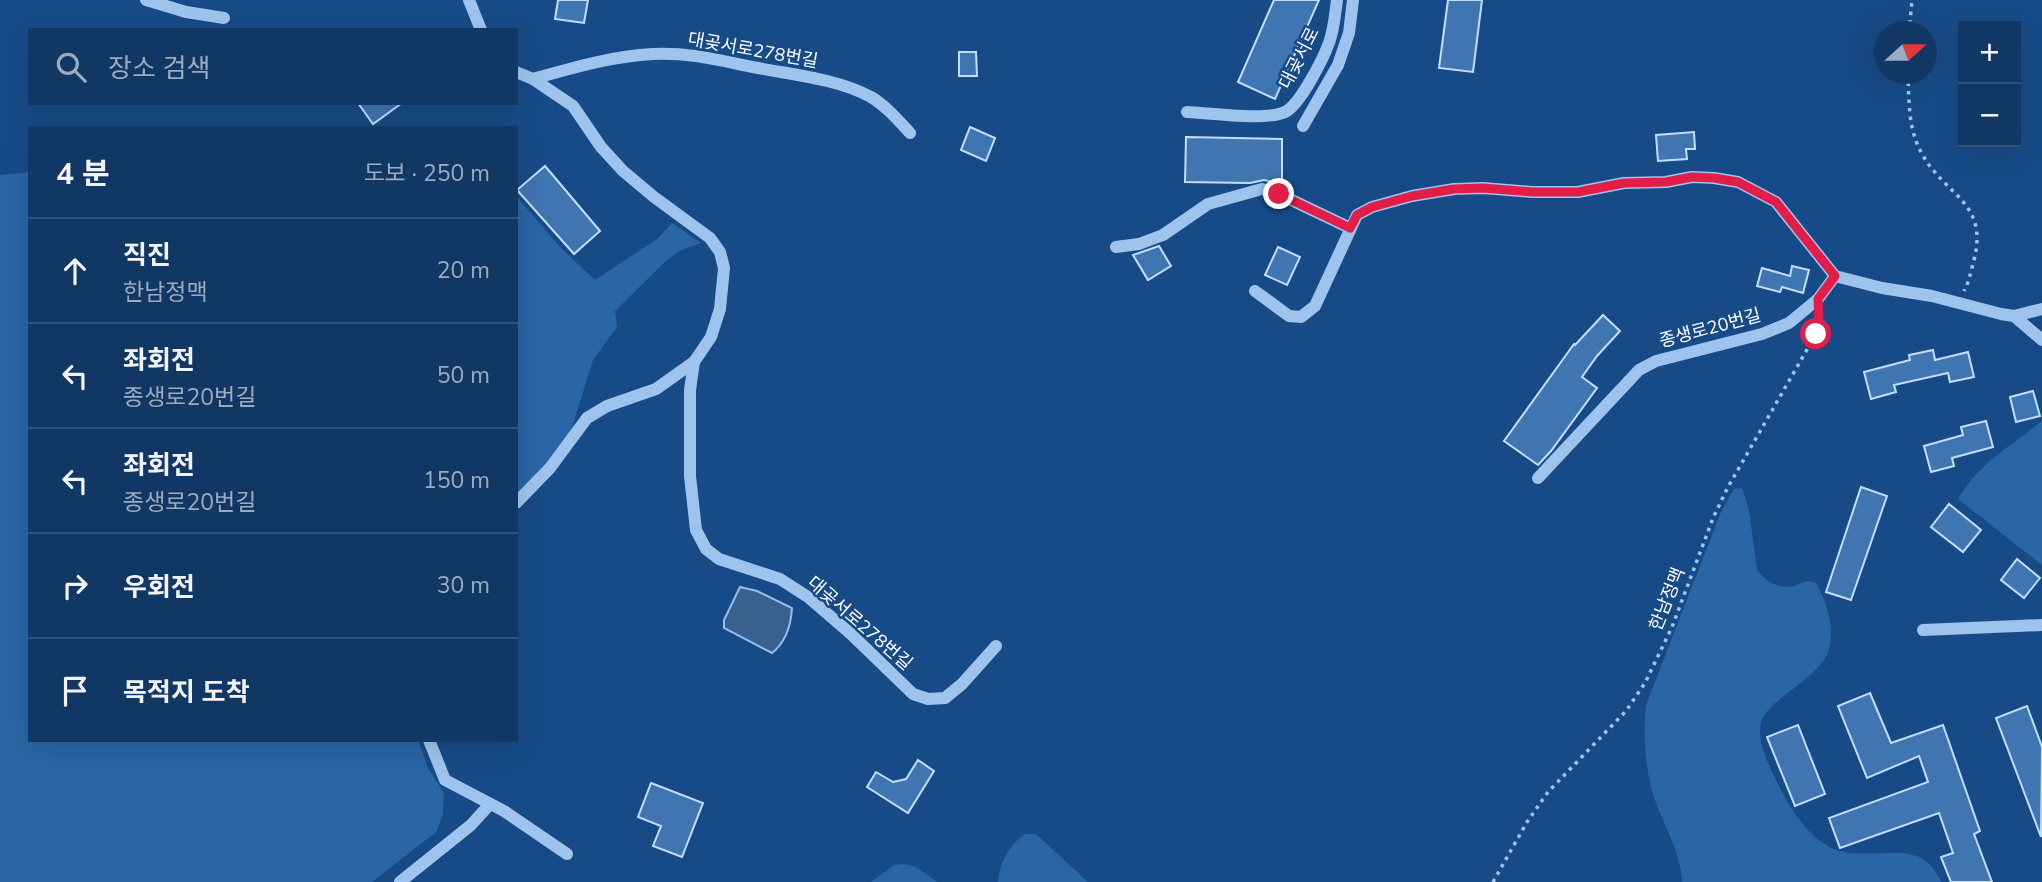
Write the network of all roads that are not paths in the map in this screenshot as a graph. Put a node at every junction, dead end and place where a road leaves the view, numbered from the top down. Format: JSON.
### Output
{"nodes":[{"id":1,"x":146,"y":0,"type":"edge"},
{"id":2,"x":469,"y":0,"type":"edge"},
{"id":3,"x":1337,"y":0,"type":"edge"},
{"id":4,"x":1353,"y":0,"type":"edge"},
{"id":5,"x":224,"y":18,"type":"dead end"},
{"id":6,"x":480,"y":28,"type":"edge"},
{"id":7,"x":518,"y":73,"type":"edge"},
{"id":8,"x":533,"y":79,"type":"junction"},
{"id":9,"x":1187,"y":112,"type":"dead end"},
{"id":10,"x":1303,"y":126,"type":"dead end"},
{"id":11,"x":910,"y":133,"type":"dead end"},
{"id":12,"x":1350,"y":228,"type":"junction"},
{"id":13,"x":1116,"y":247,"type":"dead end"},
{"id":14,"x":1835,"y":276,"type":"junction"},
{"id":15,"x":1255,"y":291,"type":"dead end"},
{"id":16,"x":2042,"y":309,"type":"edge"},
{"id":17,"x":2014,"y":316,"type":"junction"},
{"id":18,"x":2042,"y":340,"type":"edge"},
{"id":19,"x":694,"y":362,"type":"junction"},
{"id":20,"x":1538,"y":478,"type":"dead end"},
{"id":21,"x":518,"y":501,"type":"edge"},
{"id":22,"x":2042,"y":625,"type":"edge"},
{"id":23,"x":1923,"y":630,"type":"dead end"},
{"id":24,"x":996,"y":646,"type":"dead end"},
{"id":25,"x":430,"y":742,"type":"edge"},
{"id":26,"x":490,"y":804,"type":"junction"},
{"id":27,"x":567,"y":855,"type":"dead end"},
{"id":28,"x":400,"y":882,"type":"edge"}],
"edges":[{"from":1,"to":5,"type":"lane"},
{"from":2,"to":6,"type":"lane"},
{"from":3,"to":9,"type":"lane","name":"대곶서로"},
{"from":4,"to":10,"type":"lane"},
{"from":7,"to":8,"type":"lane","name":"대곶서로278번길"},
{"from":8,"to":11,"type":"lane","name":"대곶서로278번길"},
{"from":8,"to":19,"type":"lane","name":"대곶서로278번길"},
{"from":12,"to":13,"type":"lane"},
{"from":12,"to":14,"type":"lane"},
{"from":12,"to":15,"type":"lane"},
{"from":14,"to":17,"type":"lane"},
{"from":14,"to":20,"type":"lane","name":"종생로20번길"},
{"from":16,"to":17,"type":"lane"},
{"from":17,"to":18,"type":"lane"},
{"from":19,"to":21,"type":"lane","name":"대곶서로278번길"},
{"from":19,"to":24,"type":"lane","name":"대곶서로278번길"},
{"from":22,"to":23,"type":"lane"},
{"from":25,"to":26,"type":"lane"},
{"from":26,"to":27,"type":"lane"},
{"from":26,"to":28,"type":"lane"}]}
